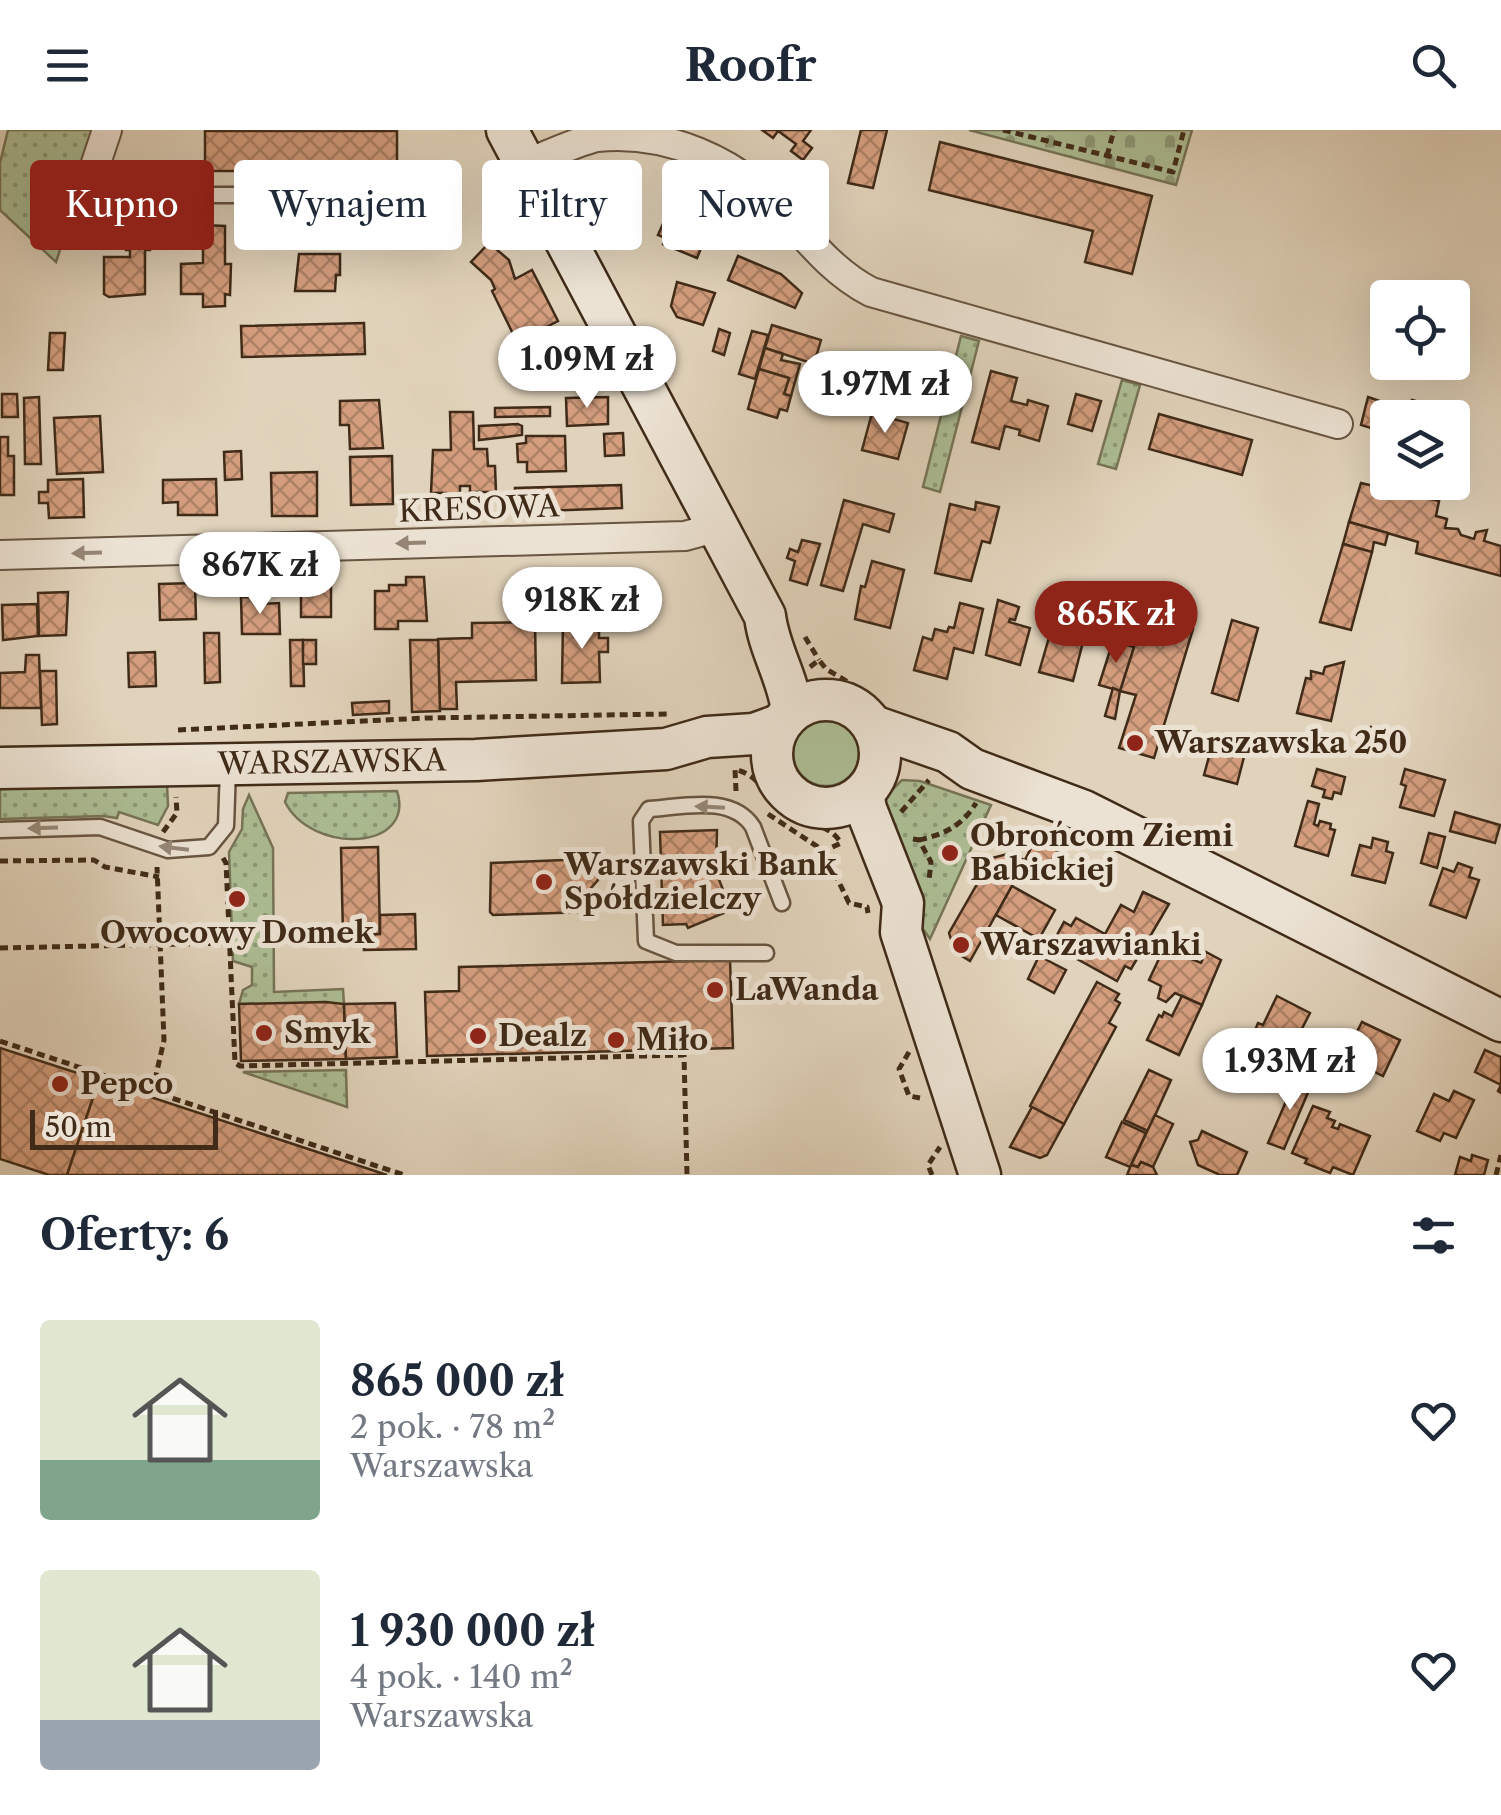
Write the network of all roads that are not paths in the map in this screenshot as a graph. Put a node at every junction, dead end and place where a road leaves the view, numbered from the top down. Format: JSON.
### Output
{"nodes":[{"id":1,"x":107,"y":130,"type":"edge"},
{"id":2,"x":516,"y":147,"type":"edge"},
{"id":3,"x":97,"y":160,"type":"edge"},
{"id":4,"x":1338,"y":424,"type":"dead end"},
{"id":5,"x":718,"y":527,"type":"junction"},
{"id":6,"x":0,"y":555,"type":"edge"},
{"id":7,"x":796,"y":714,"type":"junction"},
{"id":8,"x":228,"y":762,"type":"junction"},
{"id":9,"x":881,"y":762,"type":"junction"},
{"id":10,"x":0,"y":768,"type":"edge"},
{"id":11,"x":976,"y":782,"type":"junction"},
{"id":12,"x":0,"y":830,"type":"edge"},
{"id":13,"x":782,"y":903,"type":"dead end"},
{"id":14,"x":766,"y":953,"type":"dead end"},
{"id":15,"x":1501,"y":1020,"type":"edge"},
{"id":16,"x":980,"y":1175,"type":"edge"}],
"edges":[{"from":1,"to":3,"type":"street"},
{"from":2,"to":4,"type":"street"},
{"from":2,"to":5,"type":"main road"},
{"from":5,"to":6,"type":"street","name":"KRESOWA","one_way":true},
{"from":5,"to":7,"type":"main road"},
{"from":7,"to":8,"type":"main road","name":"WARSZAWSKA"},
{"from":7,"to":9,"type":"main road"},
{"from":7,"to":9,"type":"main road"},
{"from":8,"to":10,"type":"main road","name":"WARSZAWSKA"},
{"from":8,"to":12,"type":"lane","one_way":true},
{"from":9,"to":11,"type":"main road"},
{"from":9,"to":11,"type":"main road"},
{"from":9,"to":16,"type":"main road"},
{"from":11,"to":15,"type":"main road"},
{"from":13,"to":14,"type":"lane","one_way":true}]}
